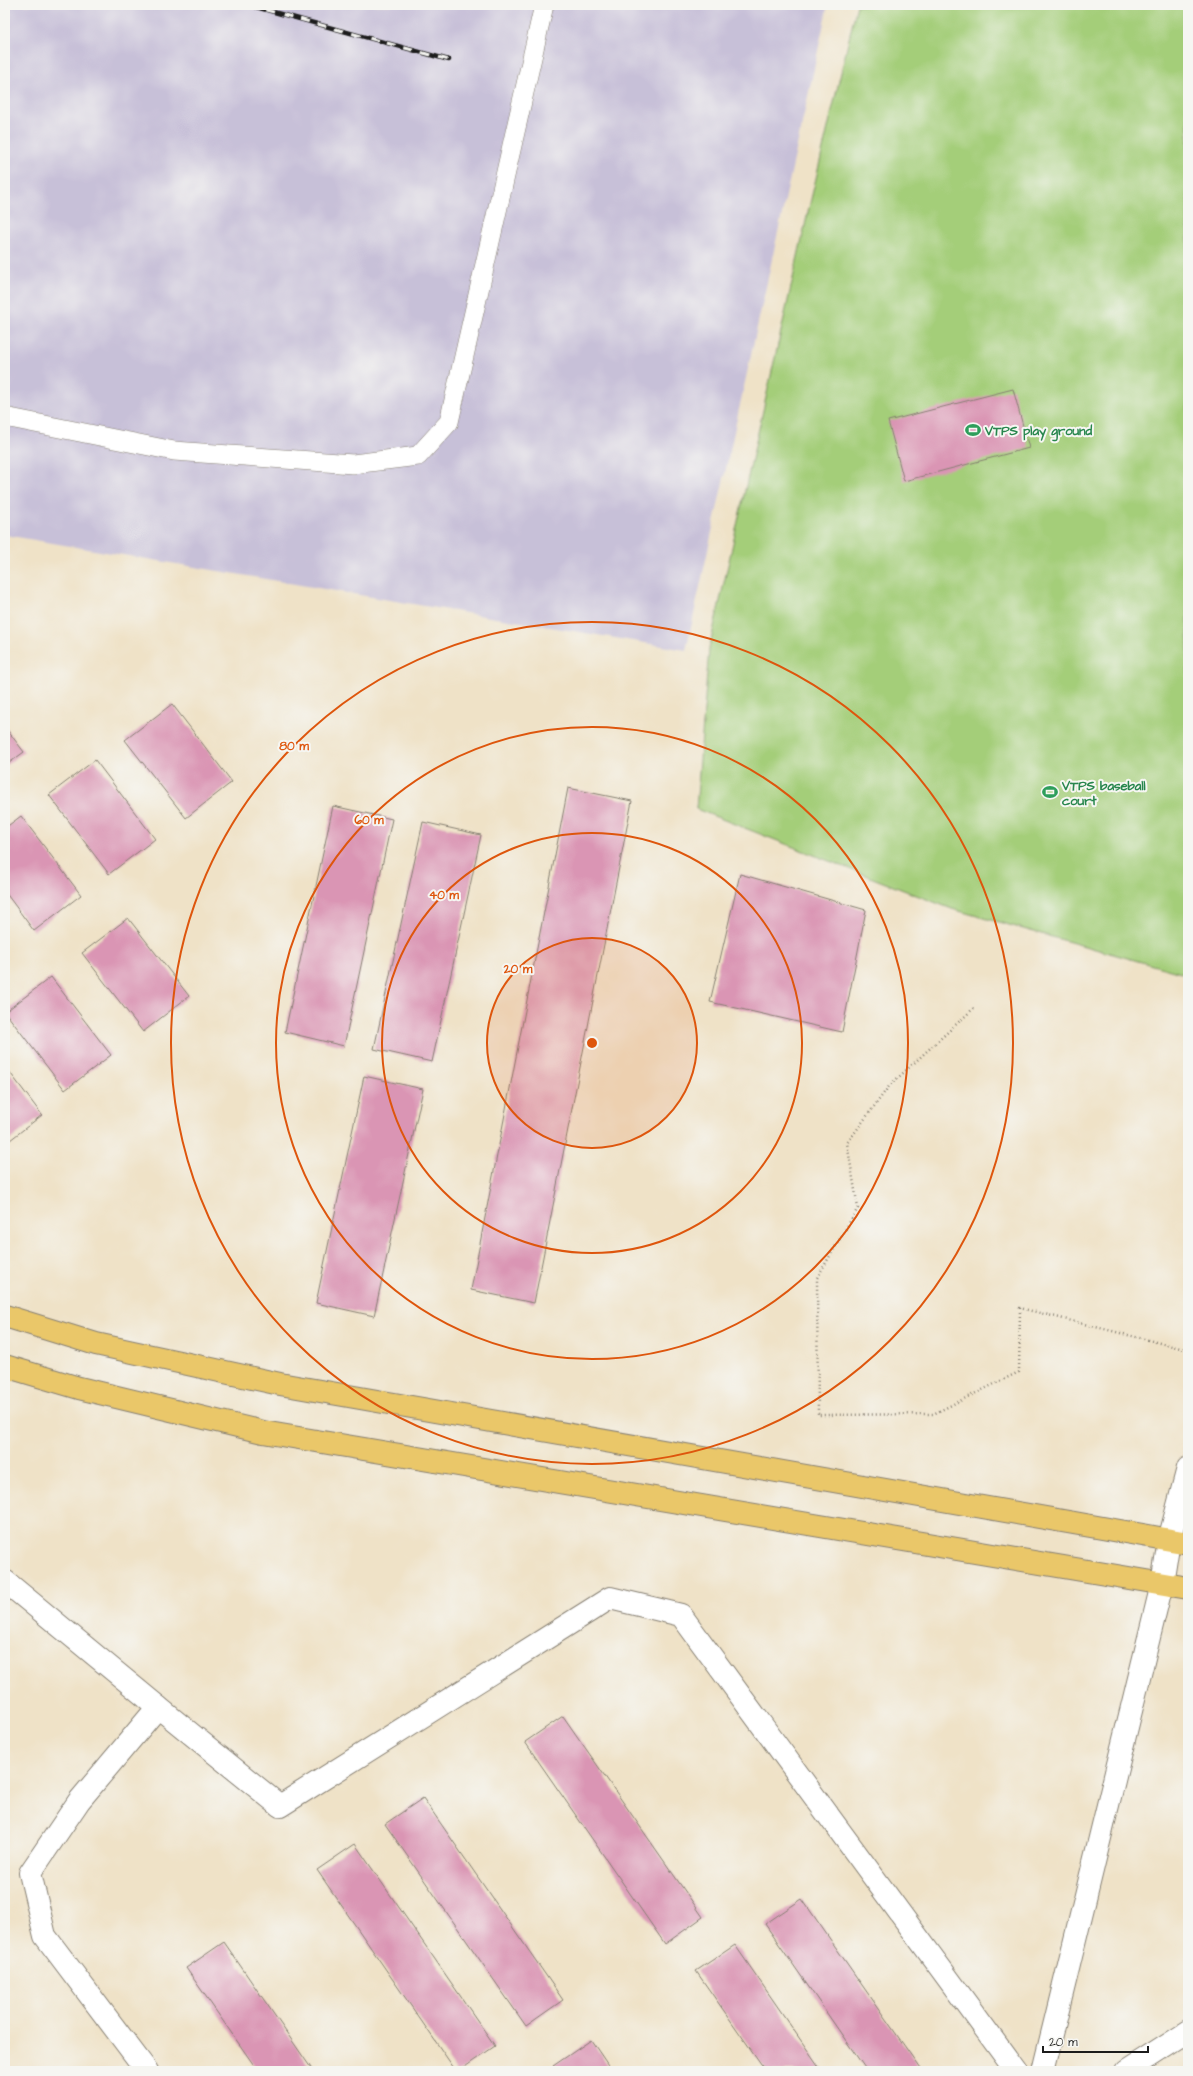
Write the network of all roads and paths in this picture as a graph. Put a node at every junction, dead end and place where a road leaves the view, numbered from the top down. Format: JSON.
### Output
{"nodes":[{"id":1,"x":544,"y":5,"type":"edge"},
{"id":2,"x":5,"y":418,"type":"edge"},
{"id":3,"x":974,"y":1008,"type":"dead end"},
{"id":4,"x":5,"y":1316,"type":"edge"},
{"id":5,"x":1188,"y":1350,"type":"edge"},
{"id":6,"x":5,"y":1366,"type":"edge"},
{"id":7,"x":1188,"y":1468,"type":"edge"},
{"id":8,"x":1178,"y":1541,"type":"edge"},
{"id":9,"x":5,"y":1581,"type":"edge"},
{"id":10,"x":1162,"y":1584,"type":"junction"},
{"id":11,"x":1188,"y":1588,"type":"edge"},
{"id":12,"x":158,"y":1707,"type":"junction"},
{"id":13,"x":1188,"y":2031,"type":"edge"},
{"id":14,"x":147,"y":2071,"type":"edge"},
{"id":15,"x":1016,"y":2071,"type":"edge"},
{"id":16,"x":1043,"y":2071,"type":"edge"},
{"id":17,"x":1126,"y":2071,"type":"edge"}],
"edges":[{"from":1,"to":2,"type":"lane"},
{"from":3,"to":5,"type":"path"},
{"from":4,"to":8,"type":"highway"},
{"from":6,"to":10,"type":"highway"},
{"from":7,"to":8,"type":"street"},
{"from":8,"to":10,"type":"street"},
{"from":9,"to":12,"type":"street"},
{"from":10,"to":11,"type":"highway"},
{"from":10,"to":16,"type":"street"},
{"from":12,"to":14,"type":"street"},
{"from":12,"to":15,"type":"street"},
{"from":13,"to":17,"type":"street"}]}
